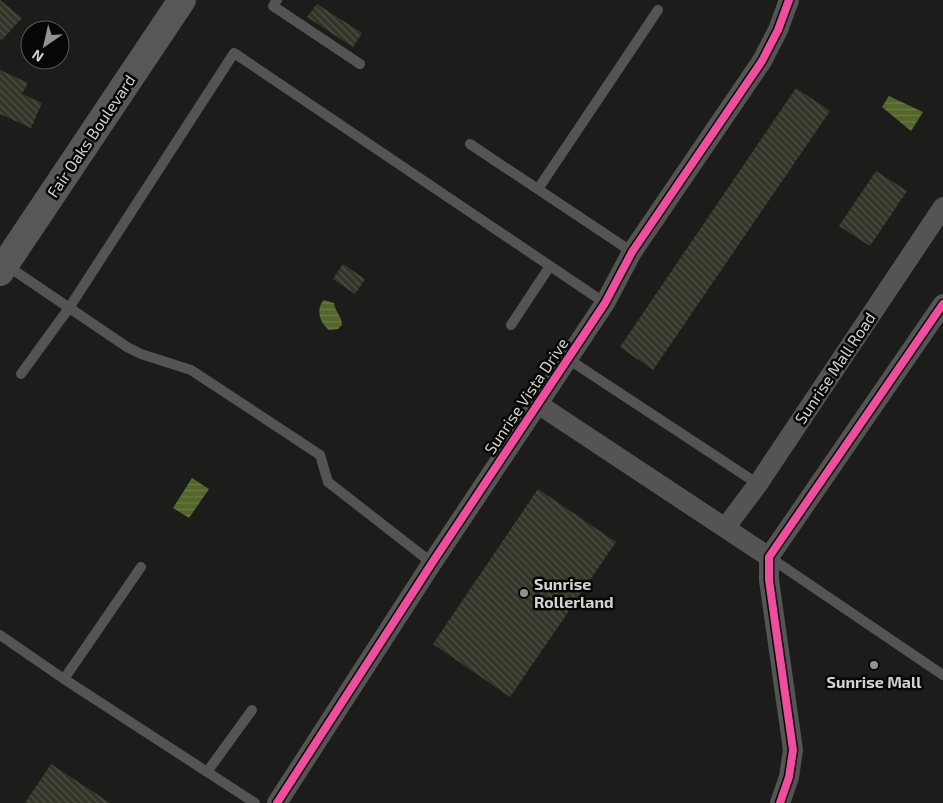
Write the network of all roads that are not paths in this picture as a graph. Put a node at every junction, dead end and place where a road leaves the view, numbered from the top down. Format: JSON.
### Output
{"nodes":[{"id":1,"x":182,"y":0,"type":"edge"},
{"id":2,"x":277,"y":0,"type":"edge"},
{"id":3,"x":788,"y":0,"type":"edge"},
{"id":4,"x":658,"y":10,"type":"dead end"},
{"id":5,"x":360,"y":64,"type":"dead end"},
{"id":6,"x":470,"y":144,"type":"dead end"},
{"id":7,"x":538,"y":190,"type":"junction"},
{"id":8,"x":943,"y":207,"type":"edge"},
{"id":9,"x":632,"y":252,"type":"junction"},
{"id":10,"x":550,"y":266,"type":"junction"},
{"id":11,"x":2,"y":268,"type":"edge"},
{"id":12,"x":605,"y":303,"type":"junction"},
{"id":13,"x":943,"y":304,"type":"edge"},
{"id":14,"x":69,"y":308,"type":"junction"},
{"id":15,"x":511,"y":324,"type":"dead end"},
{"id":16,"x":568,"y":359,"type":"junction"},
{"id":17,"x":21,"y":374,"type":"dead end"},
{"id":18,"x":538,"y":404,"type":"junction"},
{"id":19,"x":758,"y":484,"type":"junction"},
{"id":20,"x":725,"y":528,"type":"junction"},
{"id":21,"x":769,"y":556,"type":"junction"},
{"id":22,"x":432,"y":563,"type":"junction"},
{"id":23,"x":141,"y":567,"type":"dead end"},
{"id":24,"x":0,"y":635,"type":"edge"},
{"id":25,"x":943,"y":675,"type":"edge"},
{"id":26,"x":64,"y":679,"type":"junction"},
{"id":27,"x":252,"y":710,"type":"dead end"},
{"id":28,"x":207,"y":772,"type":"junction"},
{"id":29,"x":255,"y":803,"type":"edge"},
{"id":30,"x":277,"y":803,"type":"edge"},
{"id":31,"x":780,"y":803,"type":"edge"}],
"edges":[{"from":1,"to":11,"type":"main road","name":"Fair Oaks Boulevard"},
{"from":2,"to":5,"type":"lane"},
{"from":3,"to":9,"type":"street","name":"Sunrise Vista Drive"},
{"from":4,"to":7,"type":"lane"},
{"from":6,"to":7,"type":"lane"},
{"from":7,"to":9,"type":"lane"},
{"from":8,"to":19,"type":"street","name":"Sunrise Mall Road"},
{"from":9,"to":12,"type":"street","name":"Sunrise Vista Drive"},
{"from":10,"to":12,"type":"lane"},
{"from":10,"to":14,"type":"lane"},
{"from":10,"to":15,"type":"lane"},
{"from":11,"to":14,"type":"lane"},
{"from":12,"to":16,"type":"street","name":"Sunrise Vista Drive"},
{"from":13,"to":21,"type":"street"},
{"from":14,"to":17,"type":"lane"},
{"from":14,"to":22,"type":"lane"},
{"from":16,"to":18,"type":"street","name":"Sunrise Vista Drive"},
{"from":16,"to":19,"type":"lane"},
{"from":18,"to":20,"type":"street"},
{"from":18,"to":22,"type":"street","name":"Sunrise Vista Drive"},
{"from":19,"to":20,"type":"street","name":"Sunrise Mall Road"},
{"from":20,"to":21,"type":"street"},
{"from":21,"to":25,"type":"lane"},
{"from":21,"to":31,"type":"street"},
{"from":22,"to":30,"type":"street","name":"Sunrise Vista Drive"},
{"from":23,"to":26,"type":"lane"},
{"from":24,"to":26,"type":"lane"},
{"from":26,"to":28,"type":"lane"},
{"from":27,"to":28,"type":"lane"},
{"from":28,"to":29,"type":"lane"}]}
